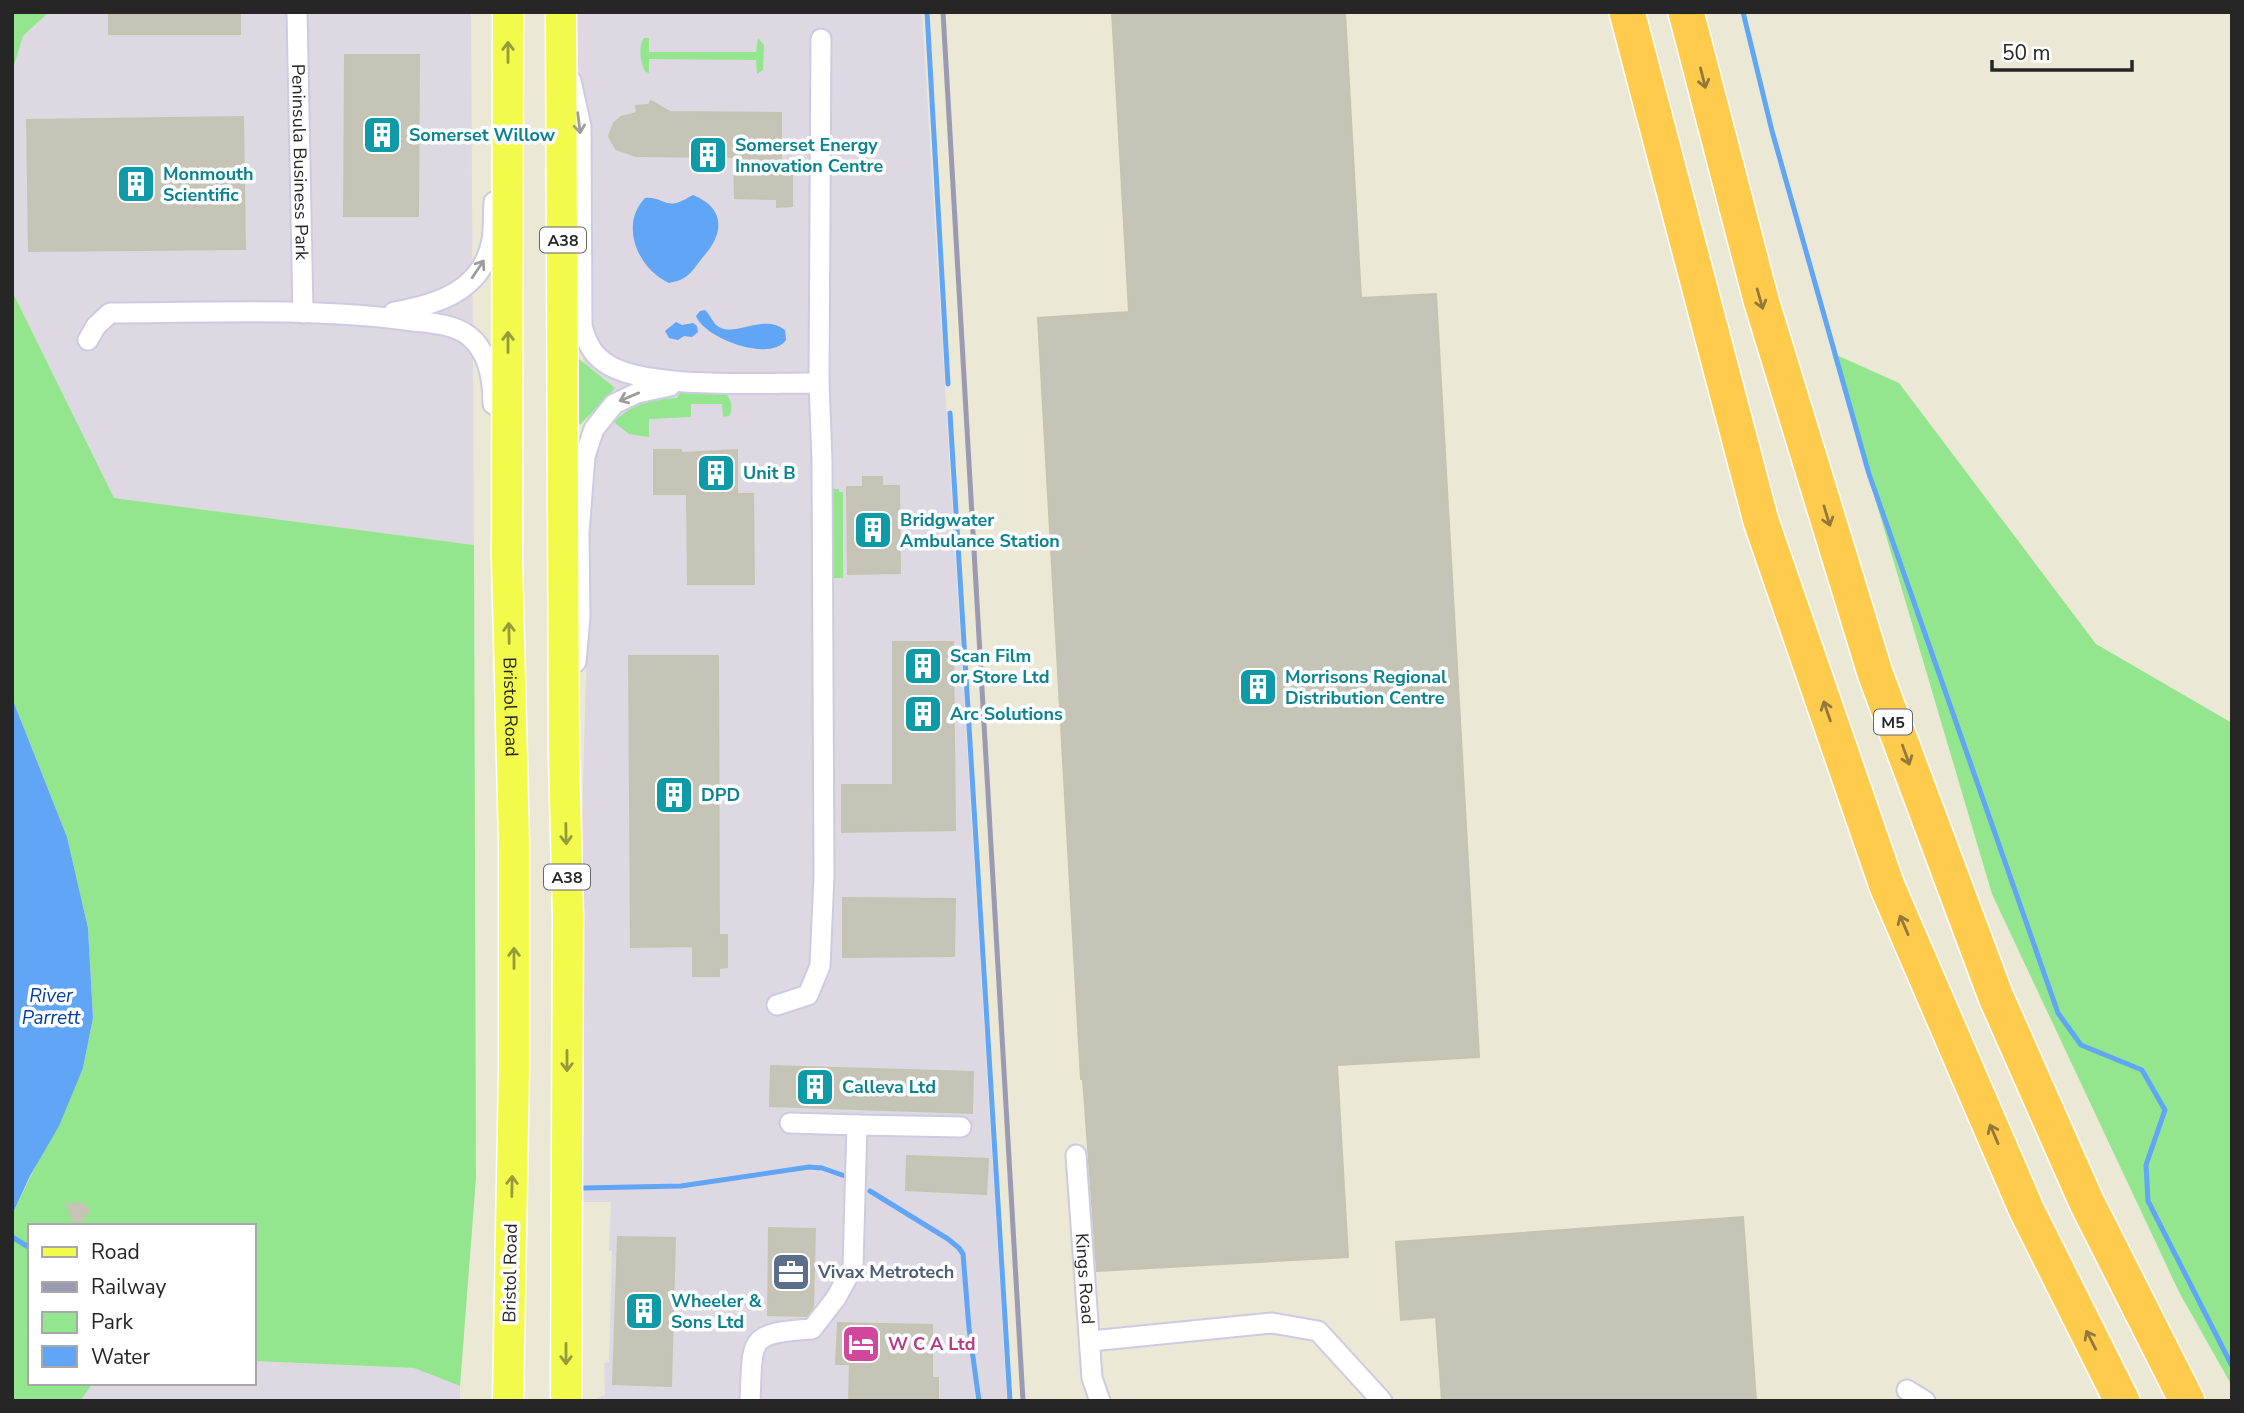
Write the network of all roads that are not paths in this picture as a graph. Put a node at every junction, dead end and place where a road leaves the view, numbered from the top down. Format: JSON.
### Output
{"nodes":[{"id":1,"x":298,"y":12,"type":"edge"},
{"id":2,"x":508,"y":12,"type":"edge"},
{"id":3,"x":1627,"y":12,"type":"edge"},
{"id":4,"x":1686,"y":12,"type":"edge"},
{"id":5,"x":561,"y":22,"type":"edge"},
{"id":6,"x":821,"y":39,"type":"dead end"},
{"id":7,"x":508,"y":91,"type":"junction"},
{"id":8,"x":303,"y":313,"type":"junction"},
{"id":9,"x":375,"y":315,"type":"junction"},
{"id":10,"x":88,"y":340,"type":"dead end"},
{"id":11,"x":695,"y":382,"type":"junction"},
{"id":12,"x":819,"y":383,"type":"junction"},
{"id":13,"x":507,"y":558,"type":"junction"},
{"id":14,"x":565,"y":788,"type":"junction"},
{"id":15,"x":777,"y":1005,"type":"dead end"},
{"id":16,"x":790,"y":1123,"type":"dead end"},
{"id":17,"x":857,"y":1125,"type":"junction"},
{"id":18,"x":961,"y":1127,"type":"dead end"},
{"id":19,"x":1076,"y":1155,"type":"dead end"},
{"id":20,"x":1091,"y":1341,"type":"junction"},
{"id":21,"x":1907,"y":1390,"type":"dead end"},
{"id":22,"x":508,"y":1401,"type":"edge"},
{"id":23,"x":566,"y":1401,"type":"edge"},
{"id":24,"x":750,"y":1401,"type":"edge"},
{"id":25,"x":1100,"y":1401,"type":"edge"},
{"id":26,"x":1382,"y":1401,"type":"edge"},
{"id":27,"x":1925,"y":1401,"type":"edge"},
{"id":28,"x":2122,"y":1401,"type":"edge"},
{"id":29,"x":2187,"y":1401,"type":"edge"}],
"edges":[{"from":1,"to":8,"type":"street","name":"Peninsula Business Park"},
{"from":7,"to":2,"type":"main road","name":"Bristol Road","one_way":true},
{"from":28,"to":3,"type":"highway","one_way":true},
{"from":4,"to":29,"type":"highway","number":"M5","one_way":true},
{"from":5,"to":11,"type":"street","one_way":true},
{"from":5,"to":14,"type":"main road","number":"A38"},
{"from":6,"to":12,"type":"street"},
{"from":9,"to":7,"type":"street","one_way":true},
{"from":13,"to":7,"type":"main road","name":"Bristol Road","one_way":true},
{"from":8,"to":9,"type":"street"},
{"from":8,"to":10,"type":"street"},
{"from":9,"to":13,"type":"street"},
{"from":11,"to":12,"type":"street"},
{"from":11,"to":14,"type":"street","one_way":true},
{"from":12,"to":15,"type":"street"},
{"from":22,"to":13,"type":"main road","name":"Bristol Road","one_way":true},
{"from":14,"to":23,"type":"main road","number":"A38","one_way":true},
{"from":16,"to":17,"type":"street"},
{"from":17,"to":18,"type":"street"},
{"from":17,"to":24,"type":"street"},
{"from":19,"to":20,"type":"street","name":"Kings Road"},
{"from":20,"to":25,"type":"street","name":"Kings Road"},
{"from":20,"to":26,"type":"street"},
{"from":21,"to":27,"type":"street"}]}
